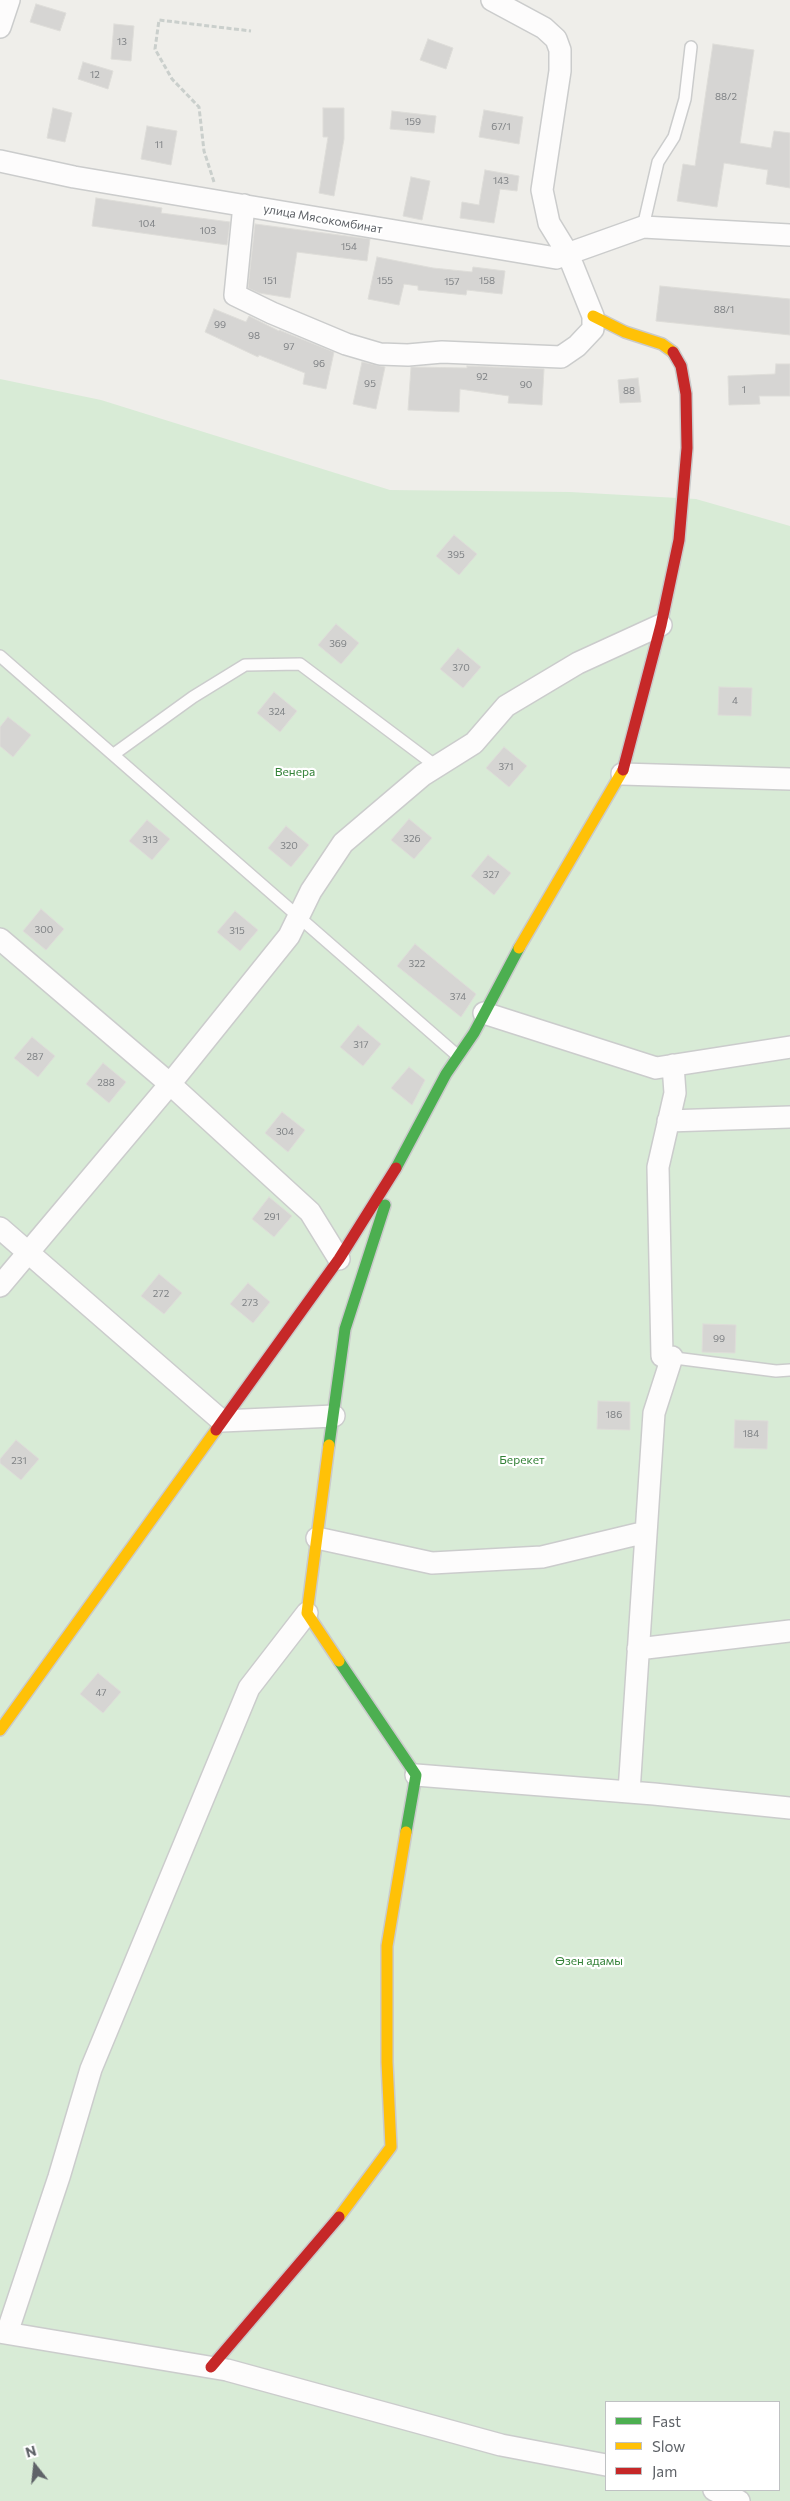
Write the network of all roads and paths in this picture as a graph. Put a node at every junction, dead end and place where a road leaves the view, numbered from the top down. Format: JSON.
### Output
{"nodes":[{"id":1,"x":9,"y":0,"type":"edge"},
{"id":2,"x":492,"y":0,"type":"edge"},
{"id":3,"x":0,"y":27,"type":"edge"},
{"id":4,"x":251,"y":31,"type":"dead end"},
{"id":5,"x":691,"y":47,"type":"dead end"},
{"id":6,"x":0,"y":161,"type":"edge"},
{"id":7,"x":220,"y":201,"type":"junction"},
{"id":8,"x":244,"y":205,"type":"junction"},
{"id":9,"x":643,"y":227,"type":"junction"},
{"id":10,"x":790,"y":235,"type":"edge"},
{"id":11,"x":568,"y":254,"type":"junction"},
{"id":12,"x":593,"y":316,"type":"junction"},
{"id":13,"x":661,"y":625,"type":"junction"},
{"id":14,"x":0,"y":656,"type":"edge"},
{"id":15,"x":114,"y":754,"type":"junction"},
{"id":16,"x":436,"y":766,"type":"junction"},
{"id":17,"x":622,"y":774,"type":"junction"},
{"id":18,"x":790,"y":779,"type":"edge"},
{"id":19,"x":299,"y":916,"type":"junction"},
{"id":20,"x":0,"y":939,"type":"edge"},
{"id":21,"x":484,"y":1014,"type":"junction"},
{"id":22,"x":790,"y":1047,"type":"edge"},
{"id":23,"x":459,"y":1056,"type":"junction"},
{"id":24,"x":673,"y":1065,"type":"junction"},
{"id":25,"x":170,"y":1084,"type":"junction"},
{"id":26,"x":790,"y":1117,"type":"edge"},
{"id":27,"x":668,"y":1121,"type":"junction"},
{"id":28,"x":396,"y":1168,"type":"junction"},
{"id":29,"x":0,"y":1228,"type":"edge"},
{"id":30,"x":28,"y":1252,"type":"junction"},
{"id":31,"x":338,"y":1259,"type":"junction"},
{"id":32,"x":0,"y":1286,"type":"edge"},
{"id":33,"x":667,"y":1357,"type":"junction"},
{"id":34,"x":790,"y":1370,"type":"edge"},
{"id":35,"x":334,"y":1416,"type":"junction"},
{"id":36,"x":222,"y":1421,"type":"junction"},
{"id":37,"x":646,"y":1532,"type":"junction"},
{"id":38,"x":317,"y":1538,"type":"junction"},
{"id":39,"x":307,"y":1613,"type":"junction"},
{"id":40,"x":790,"y":1631,"type":"edge"},
{"id":41,"x":638,"y":1649,"type":"junction"},
{"id":42,"x":0,"y":1730,"type":"edge"},
{"id":43,"x":416,"y":1775,"type":"junction"},
{"id":44,"x":628,"y":1792,"type":"junction"},
{"id":45,"x":790,"y":1808,"type":"edge"},
{"id":46,"x":3,"y":2332,"type":"edge"},
{"id":47,"x":211,"y":2367,"type":"junction"},
{"id":48,"x":605,"y":2465,"type":"edge"},
{"id":49,"x":716,"y":2491,"type":"edge"},
{"id":50,"x":739,"y":2501,"type":"edge"}],
"edges":[{"from":1,"to":3,"type":"street"},
{"from":2,"to":11,"type":"street"},
{"from":4,"to":7,"type":"path"},
{"from":5,"to":9,"type":"lane"},
{"from":6,"to":7,"type":"street","name":"улица Мясокомбинат"},
{"from":7,"to":8,"type":"street","name":"улица Мясокомбинат"},
{"from":8,"to":11,"type":"street","name":"улица Мясокомбинат"},
{"from":8,"to":12,"type":"street"},
{"from":9,"to":10,"type":"street"},
{"from":9,"to":11,"type":"street","name":"улица Мясокомбинат"},
{"from":11,"to":12,"type":"street"},
{"from":12,"to":13,"type":"street"},
{"from":13,"to":16,"type":"street"},
{"from":13,"to":17,"type":"street"},
{"from":14,"to":15,"type":"lane"},
{"from":15,"to":16,"type":"lane"},
{"from":15,"to":19,"type":"lane"},
{"from":16,"to":19,"type":"street"},
{"from":17,"to":18,"type":"street"},
{"from":17,"to":21,"type":"street"},
{"from":19,"to":23,"type":"lane"},
{"from":19,"to":25,"type":"street"},
{"from":20,"to":25,"type":"street"},
{"from":21,"to":23,"type":"street"},
{"from":21,"to":24,"type":"street"},
{"from":22,"to":24,"type":"street"},
{"from":23,"to":28,"type":"street"},
{"from":24,"to":27,"type":"street"},
{"from":25,"to":30,"type":"street"},
{"from":25,"to":31,"type":"street"},
{"from":26,"to":27,"type":"street"},
{"from":27,"to":33,"type":"street"},
{"from":28,"to":31,"type":"street"},
{"from":28,"to":35,"type":"street"},
{"from":29,"to":30,"type":"street"},
{"from":30,"to":32,"type":"street"},
{"from":30,"to":36,"type":"street"},
{"from":31,"to":36,"type":"street"},
{"from":33,"to":34,"type":"lane"},
{"from":33,"to":37,"type":"street"},
{"from":35,"to":36,"type":"street"},
{"from":35,"to":38,"type":"street"},
{"from":36,"to":42,"type":"street"},
{"from":37,"to":38,"type":"street"},
{"from":37,"to":41,"type":"street"},
{"from":38,"to":39,"type":"street"},
{"from":39,"to":43,"type":"street"},
{"from":39,"to":46,"type":"street"},
{"from":40,"to":41,"type":"street"},
{"from":41,"to":44,"type":"street"},
{"from":43,"to":44,"type":"street"},
{"from":43,"to":47,"type":"street"},
{"from":44,"to":45,"type":"street"},
{"from":46,"to":47,"type":"street"},
{"from":47,"to":48,"type":"street"},
{"from":49,"to":50,"type":"street"}]}
